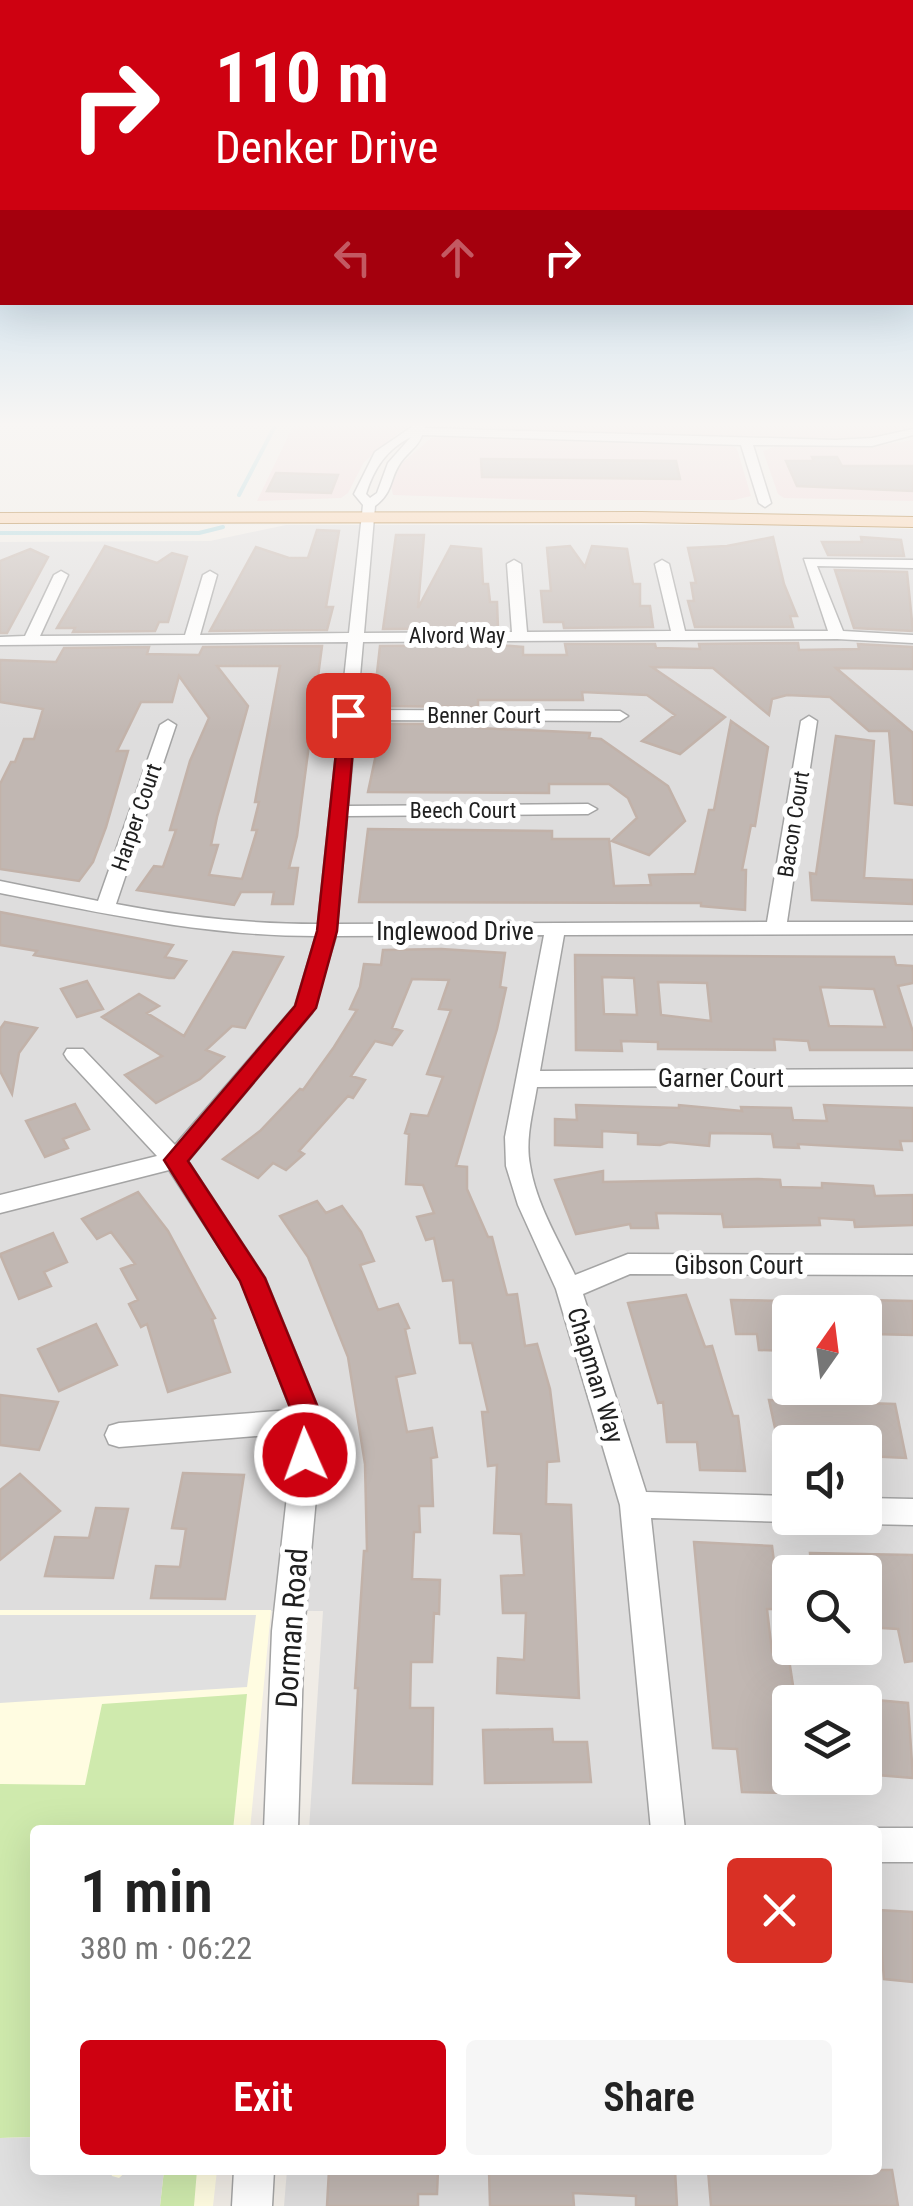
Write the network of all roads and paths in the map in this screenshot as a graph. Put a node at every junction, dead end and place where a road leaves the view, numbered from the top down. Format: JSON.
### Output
{"nodes":[{"id":1,"x":366,"y":527,"type":"edge"},
{"id":2,"x":514,"y":564,"type":"dead end"},
{"id":3,"x":662,"y":564,"type":"dead end"},
{"id":4,"x":913,"y":564,"type":"edge"},
{"id":5,"x":61,"y":575,"type":"dead end"},
{"id":6,"x":210,"y":576,"type":"dead end"},
{"id":7,"x":520,"y":635,"type":"junction"},
{"id":8,"x":679,"y":635,"type":"junction"},
{"id":9,"x":837,"y":635,"type":"junction"},
{"id":10,"x":356,"y":636,"type":"junction"},
{"id":11,"x":913,"y":639,"type":"edge"},
{"id":12,"x":0,"y":640,"type":"edge"},
{"id":13,"x":30,"y":640,"type":"junction"},
{"id":14,"x":190,"y":642,"type":"junction"},
{"id":15,"x":348,"y":715,"type":"junction"},
{"id":16,"x":620,"y":716,"type":"dead end"},
{"id":17,"x":810,"y":721,"type":"dead end"},
{"id":18,"x":168,"y":725,"type":"dead end"},
{"id":19,"x":588,"y":809,"type":"dead end"},
{"id":20,"x":338,"y":811,"type":"junction"},
{"id":21,"x":0,"y":887,"type":"edge"},
{"id":22,"x":105,"y":908,"type":"junction"},
{"id":23,"x":776,"y":928,"type":"junction"},
{"id":24,"x":913,"y":928,"type":"edge"},
{"id":25,"x":556,"y":930,"type":"junction"},
{"id":26,"x":327,"y":931,"type":"junction"},
{"id":27,"x":75,"y":1054,"type":"dead end"},
{"id":28,"x":913,"y":1077,"type":"edge"},
{"id":29,"x":529,"y":1080,"type":"junction"},
{"id":30,"x":176,"y":1160,"type":"junction"},
{"id":31,"x":0,"y":1204,"type":"edge"},
{"id":32,"x":913,"y":1266,"type":"edge"},
{"id":33,"x":569,"y":1289,"type":"junction"},
{"id":34,"x":309,"y":1420,"type":"junction"},
{"id":35,"x":119,"y":1436,"type":"dead end"},
{"id":36,"x":636,"y":1505,"type":"junction"},
{"id":37,"x":772,"y":1509,"type":"edge"},
{"id":38,"x":882,"y":1511,"type":"edge"},
{"id":39,"x":913,"y":1512,"type":"edge"},
{"id":40,"x":281,"y":1825,"type":"edge"},
{"id":41,"x":668,"y":1825,"type":"edge"},
{"id":42,"x":882,"y":1845,"type":"edge"},
{"id":43,"x":913,"y":1845,"type":"edge"},
{"id":44,"x":254,"y":2175,"type":"edge"},
{"id":45,"x":252,"y":2206,"type":"edge"}],
"edges":[{"from":1,"to":10,"type":"street"},
{"from":2,"to":7,"type":"street"},
{"from":3,"to":8,"type":"street"},
{"from":4,"to":9,"type":"street"},
{"from":5,"to":13,"type":"street"},
{"from":6,"to":14,"type":"street"},
{"from":7,"to":8,"type":"street","name":"Alvord Way"},
{"from":7,"to":10,"type":"street","name":"Alvord Way"},
{"from":8,"to":9,"type":"street","name":"Alvord Way"},
{"from":9,"to":11,"type":"street","name":"Alvord Way"},
{"from":10,"to":14,"type":"street","name":"Alvord Way"},
{"from":10,"to":15,"type":"street"},
{"from":12,"to":13,"type":"street","name":"Alvord Way"},
{"from":13,"to":14,"type":"street","name":"Alvord Way"},
{"from":15,"to":16,"type":"street","name":"Benner Court"},
{"from":15,"to":20,"type":"street"},
{"from":17,"to":23,"type":"street","name":"Bacon Court"},
{"from":18,"to":22,"type":"street","name":"Harper Court"},
{"from":19,"to":20,"type":"street","name":"Beech Court"},
{"from":20,"to":26,"type":"street"},
{"from":21,"to":22,"type":"street","name":"Inglewood Drive"},
{"from":22,"to":26,"type":"street","name":"Inglewood Drive"},
{"from":23,"to":24,"type":"street","name":"Inglewood Drive"},
{"from":23,"to":25,"type":"street","name":"Inglewood Drive"},
{"from":25,"to":26,"type":"street","name":"Inglewood Drive"},
{"from":25,"to":29,"type":"street","name":"Chapman Way"},
{"from":26,"to":30,"type":"street"},
{"from":27,"to":30,"type":"street","name":"Dorman Road"},
{"from":28,"to":29,"type":"street","name":"Garner Court"},
{"from":29,"to":33,"type":"street","name":"Chapman Way"},
{"from":30,"to":31,"type":"street"},
{"from":30,"to":34,"type":"street","name":"Dorman Road"},
{"from":32,"to":33,"type":"street","name":"Gibson Court"},
{"from":33,"to":36,"type":"street","name":"Chapman Way"},
{"from":34,"to":35,"type":"street"},
{"from":34,"to":40,"type":"street","name":"Dorman Road"},
{"from":36,"to":37,"type":"street"},
{"from":36,"to":41,"type":"street","name":"Chapman Way"},
{"from":38,"to":39,"type":"street"},
{"from":42,"to":43,"type":"street"},
{"from":44,"to":45,"type":"street"}]}
